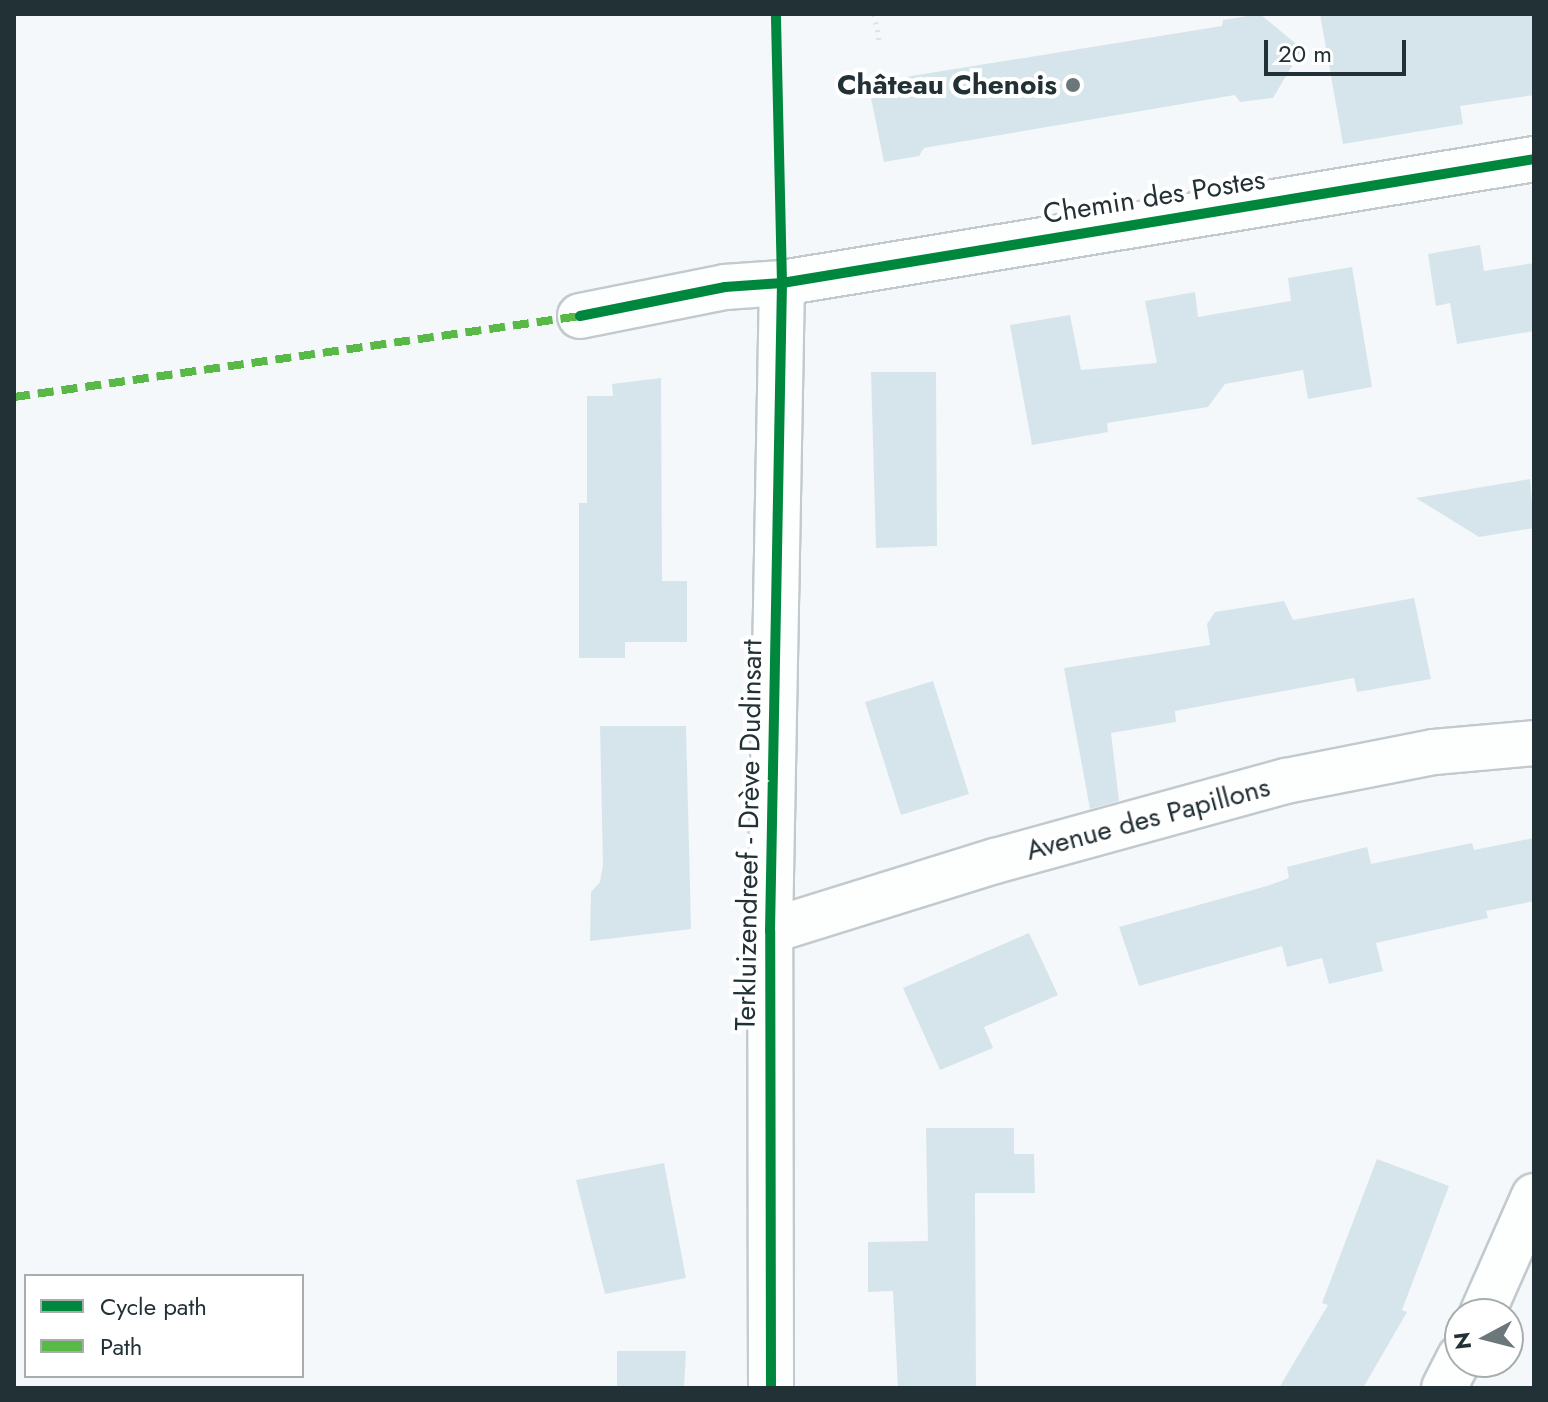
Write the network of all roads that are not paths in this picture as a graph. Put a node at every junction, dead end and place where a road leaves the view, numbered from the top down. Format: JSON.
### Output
{"nodes":[{"id":1,"x":1534,"y":159,"type":"edge"},
{"id":2,"x":782,"y":283,"type":"junction"},
{"id":3,"x":580,"y":316,"type":"dead end"},
{"id":4,"x":1534,"y":743,"type":"edge"},
{"id":5,"x":770,"y":931,"type":"junction"},
{"id":6,"x":1534,"y":1196,"type":"edge"},
{"id":7,"x":1490,"y":1298,"type":"edge"},
{"id":8,"x":771,"y":1388,"type":"edge"}],
"edges":[{"from":1,"to":2,"type":"street","name":"Chemin des Postes"},
{"from":2,"to":3,"type":"street","name":"Chemin des Postes"},
{"from":2,"to":5,"type":"street","name":"Terkluizendreef - Drève Dudinsart"},
{"from":4,"to":5,"type":"street","name":"Avenue des Papillons"},
{"from":5,"to":8,"type":"street","name":"Terkluizendreef - Drève Dudinsart"},
{"from":6,"to":7,"type":"street"}]}
